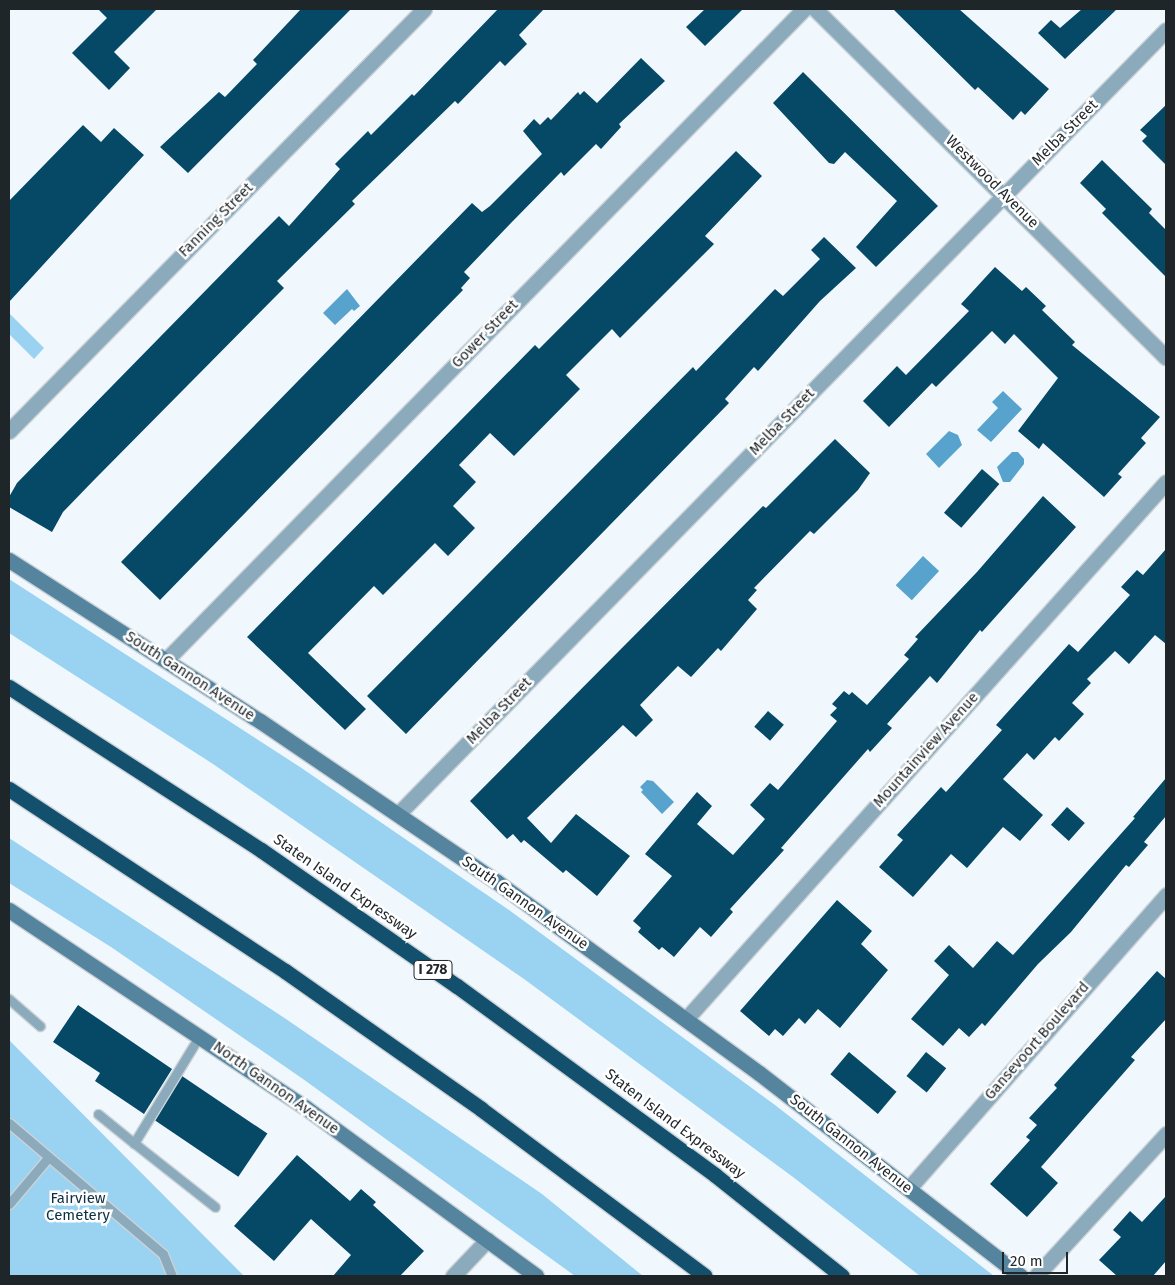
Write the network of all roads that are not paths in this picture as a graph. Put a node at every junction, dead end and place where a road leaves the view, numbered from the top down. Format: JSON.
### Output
{"nodes":[{"id":1,"x":424,"y":9,"type":"edge"},
{"id":2,"x":804,"y":9,"type":"edge"},
{"id":3,"x":815,"y":9,"type":"edge"},
{"id":4,"x":1166,"y":30,"type":"edge"},
{"id":5,"x":1004,"y":194,"type":"junction"},
{"id":6,"x":1166,"y":357,"type":"edge"},
{"id":7,"x":9,"y":431,"type":"edge"},
{"id":8,"x":1166,"y":482,"type":"edge"},
{"id":9,"x":9,"y":560,"type":"edge"},
{"id":10,"x":166,"y":660,"type":"junction"},
{"id":11,"x":9,"y":687,"type":"edge"},
{"id":12,"x":9,"y":789,"type":"edge"},
{"id":13,"x":398,"y":814,"type":"junction"},
{"id":14,"x":1166,"y":895,"type":"edge"},
{"id":15,"x":9,"y":910,"type":"edge"},
{"id":16,"x":9,"y":999,"type":"edge"},
{"id":17,"x":686,"y":1019,"type":"junction"},
{"id":18,"x":40,"y":1026,"type":"dead end"},
{"id":19,"x":200,"y":1035,"type":"junction"},
{"id":20,"x":98,"y":1114,"type":"dead end"},
{"id":21,"x":9,"y":1123,"type":"edge"},
{"id":22,"x":1166,"y":1134,"type":"edge"},
{"id":23,"x":134,"y":1144,"type":"junction"},
{"id":24,"x":47,"y":1159,"type":"junction"},
{"id":25,"x":909,"y":1188,"type":"junction"},
{"id":26,"x":9,"y":1204,"type":"edge"},
{"id":27,"x":215,"y":1207,"type":"dead end"},
{"id":28,"x":487,"y":1240,"type":"junction"},
{"id":29,"x":172,"y":1276,"type":"edge"},
{"id":30,"x":453,"y":1276,"type":"edge"},
{"id":31,"x":536,"y":1276,"type":"edge"},
{"id":32,"x":705,"y":1276,"type":"edge"},
{"id":33,"x":842,"y":1276,"type":"edge"},
{"id":34,"x":1021,"y":1276,"type":"edge"},
{"id":35,"x":1036,"y":1276,"type":"edge"}],
"edges":[{"from":1,"to":7,"type":"street","name":"Fanning Street"},
{"from":2,"to":10,"type":"street","name":"Gower Street"},
{"from":3,"to":5,"type":"street","name":"Westwood Avenue"},
{"from":4,"to":5,"type":"street","name":"Melba Street"},
{"from":5,"to":6,"type":"street","name":"Westwood Avenue"},
{"from":5,"to":13,"type":"street","name":"Melba Street"},
{"from":8,"to":17,"type":"street","name":"Mountainview Avenue"},
{"from":9,"to":10,"type":"street","name":"South Gannon Avenue"},
{"from":10,"to":13,"type":"street","name":"South Gannon Avenue"},
{"from":11,"to":33,"type":"highway","name":"Staten Island Expressway","number":"I 278"},
{"from":12,"to":32,"type":"highway"},
{"from":13,"to":17,"type":"street","name":"South Gannon Avenue"},
{"from":14,"to":25,"type":"street","name":"Gansevoort Boulevard"},
{"from":15,"to":19,"type":"street","name":"North Gannon Avenue"},
{"from":16,"to":18,"type":"lane"},
{"from":17,"to":25,"type":"street","name":"South Gannon Avenue"},
{"from":19,"to":23,"type":"lane"},
{"from":19,"to":28,"type":"street","name":"North Gannon Avenue"},
{"from":20,"to":23,"type":"lane"},
{"from":21,"to":24,"type":"lane"},
{"from":22,"to":35,"type":"street"},
{"from":23,"to":27,"type":"lane"},
{"from":24,"to":26,"type":"lane"},
{"from":24,"to":29,"type":"lane"},
{"from":25,"to":34,"type":"street","name":"South Gannon Avenue"},
{"from":28,"to":30,"type":"street"},
{"from":28,"to":31,"type":"street","name":"North Gannon Avenue"}]}
